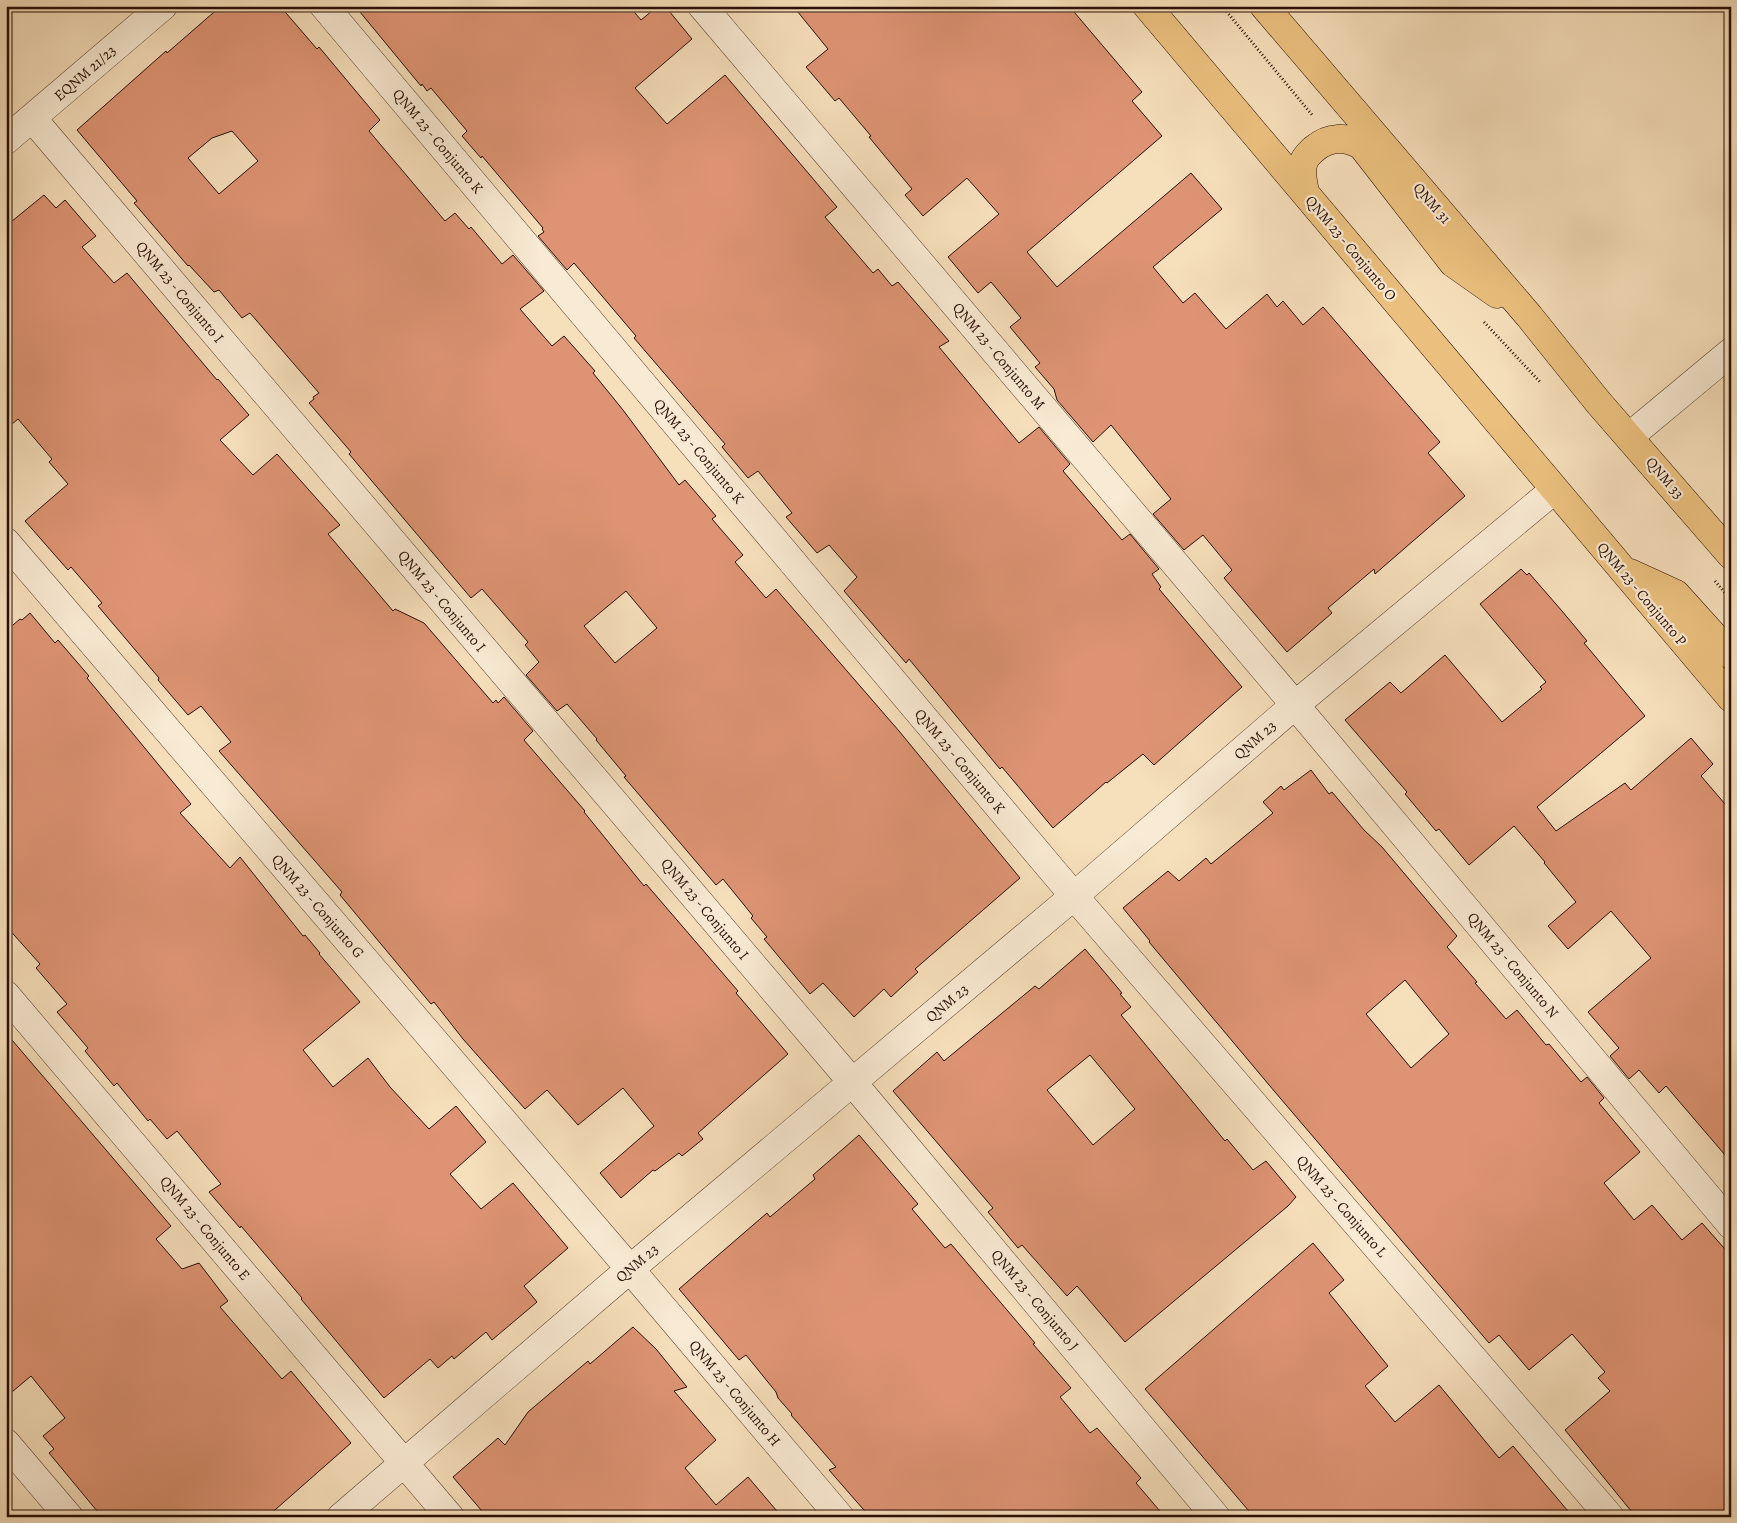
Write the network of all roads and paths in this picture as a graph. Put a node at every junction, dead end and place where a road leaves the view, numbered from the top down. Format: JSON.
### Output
{"nodes":[{"id":1,"x":163,"y":6,"type":"edge"},
{"id":2,"x":324,"y":6,"type":"edge"},
{"id":3,"x":702,"y":6,"type":"edge"},
{"id":4,"x":1146,"y":6,"type":"edge"},
{"id":5,"x":1264,"y":6,"type":"edge"},
{"id":6,"x":32,"y":118,"type":"junction"},
{"id":7,"x":6,"y":140,"type":"edge"},
{"id":8,"x":1305,"y":192,"type":"junction"},
{"id":9,"x":1529,"y":316,"type":"junction"},
{"id":10,"x":1731,"y":352,"type":"edge"},
{"id":11,"x":1598,"y":402,"type":"joint"},
{"id":12,"x":1630,"y":436,"type":"junction"},
{"id":13,"x":1554,"y":490,"type":"junction"},
{"id":14,"x":6,"y":542,"type":"edge"},
{"id":15,"x":1727,"y":542,"type":"edge"},
{"id":16,"x":1622,"y":570,"type":"junction"},
{"id":17,"x":1731,"y":655,"type":"edge"},
{"id":18,"x":1731,"y":698,"type":"edge"},
{"id":19,"x":1295,"y":705,"type":"junction"},
{"id":20,"x":1074,"y":896,"type":"junction"},
{"id":21,"x":6,"y":995,"type":"edge"},
{"id":22,"x":853,"y":1083,"type":"junction"},
{"id":23,"x":1731,"y":1225,"type":"edge"},
{"id":24,"x":630,"y":1269,"type":"junction"},
{"id":25,"x":6,"y":1442,"type":"edge"},
{"id":26,"x":404,"y":1462,"type":"junction"},
{"id":27,"x":69,"y":1517,"type":"edge"},
{"id":28,"x":341,"y":1517,"type":"edge"},
{"id":29,"x":450,"y":1517,"type":"edge"},
{"id":30,"x":840,"y":1517,"type":"edge"},
{"id":31,"x":1216,"y":1517,"type":"edge"},
{"id":32,"x":1610,"y":1517,"type":"edge"}],
"edges":[{"from":1,"to":6,"type":"street","name":"EQNM 21/23"},
{"from":2,"to":20,"type":"street","name":"QNM 23 - Conjunto K"},
{"from":3,"to":19,"type":"street","name":"QNM 23 - Conjunto M"},
{"from":4,"to":8,"type":"main road","name":"QNM 23 - Conjunto O"},
{"from":5,"to":9,"type":"main road","name":"QNM 31"},
{"from":6,"to":7,"type":"street","name":"EQNM 21/23"},
{"from":6,"to":22,"type":"street","name":"QNM 23 - Conjunto I"},
{"from":8,"to":9,"type":"main road"},
{"from":8,"to":13,"type":"main road","name":"QNM 23 - Conjunto O"},
{"from":9,"to":11,"type":"main road","name":"QNM 31"},
{"from":10,"to":12,"type":"street"},
{"from":11,"to":12,"type":"main road","name":"QNM 33"},
{"from":12,"to":15,"type":"main road","name":"QNM 33"},
{"from":13,"to":16,"type":"main road","name":"QNM 23 - Conjunto P"},
{"from":13,"to":19,"type":"street","name":"QNM 23"},
{"from":14,"to":24,"type":"street","name":"QNM 23 - Conjunto G"},
{"from":16,"to":17,"type":"main road"},
{"from":16,"to":18,"type":"main road","name":"QNM 23 - Conjunto P"},
{"from":19,"to":20,"type":"street","name":"QNM 23"},
{"from":19,"to":23,"type":"street","name":"QNM 23 - Conjunto N"},
{"from":20,"to":22,"type":"street","name":"QNM 23"},
{"from":20,"to":32,"type":"street","name":"QNM 23 - Conjunto L"},
{"from":21,"to":26,"type":"street","name":"QNM 23 - Conjunto E"},
{"from":22,"to":24,"type":"street","name":"QNM 23"},
{"from":22,"to":31,"type":"street","name":"QNM 23 - Conjunto J"},
{"from":24,"to":26,"type":"street","name":"QNM 23"},
{"from":24,"to":30,"type":"street","name":"QNM 23 - Conjunto H"},
{"from":25,"to":27,"type":"street"},
{"from":26,"to":28,"type":"street","name":"QNM 23"},
{"from":26,"to":29,"type":"street","name":"QNM 23 - Conjunto E"}]}
